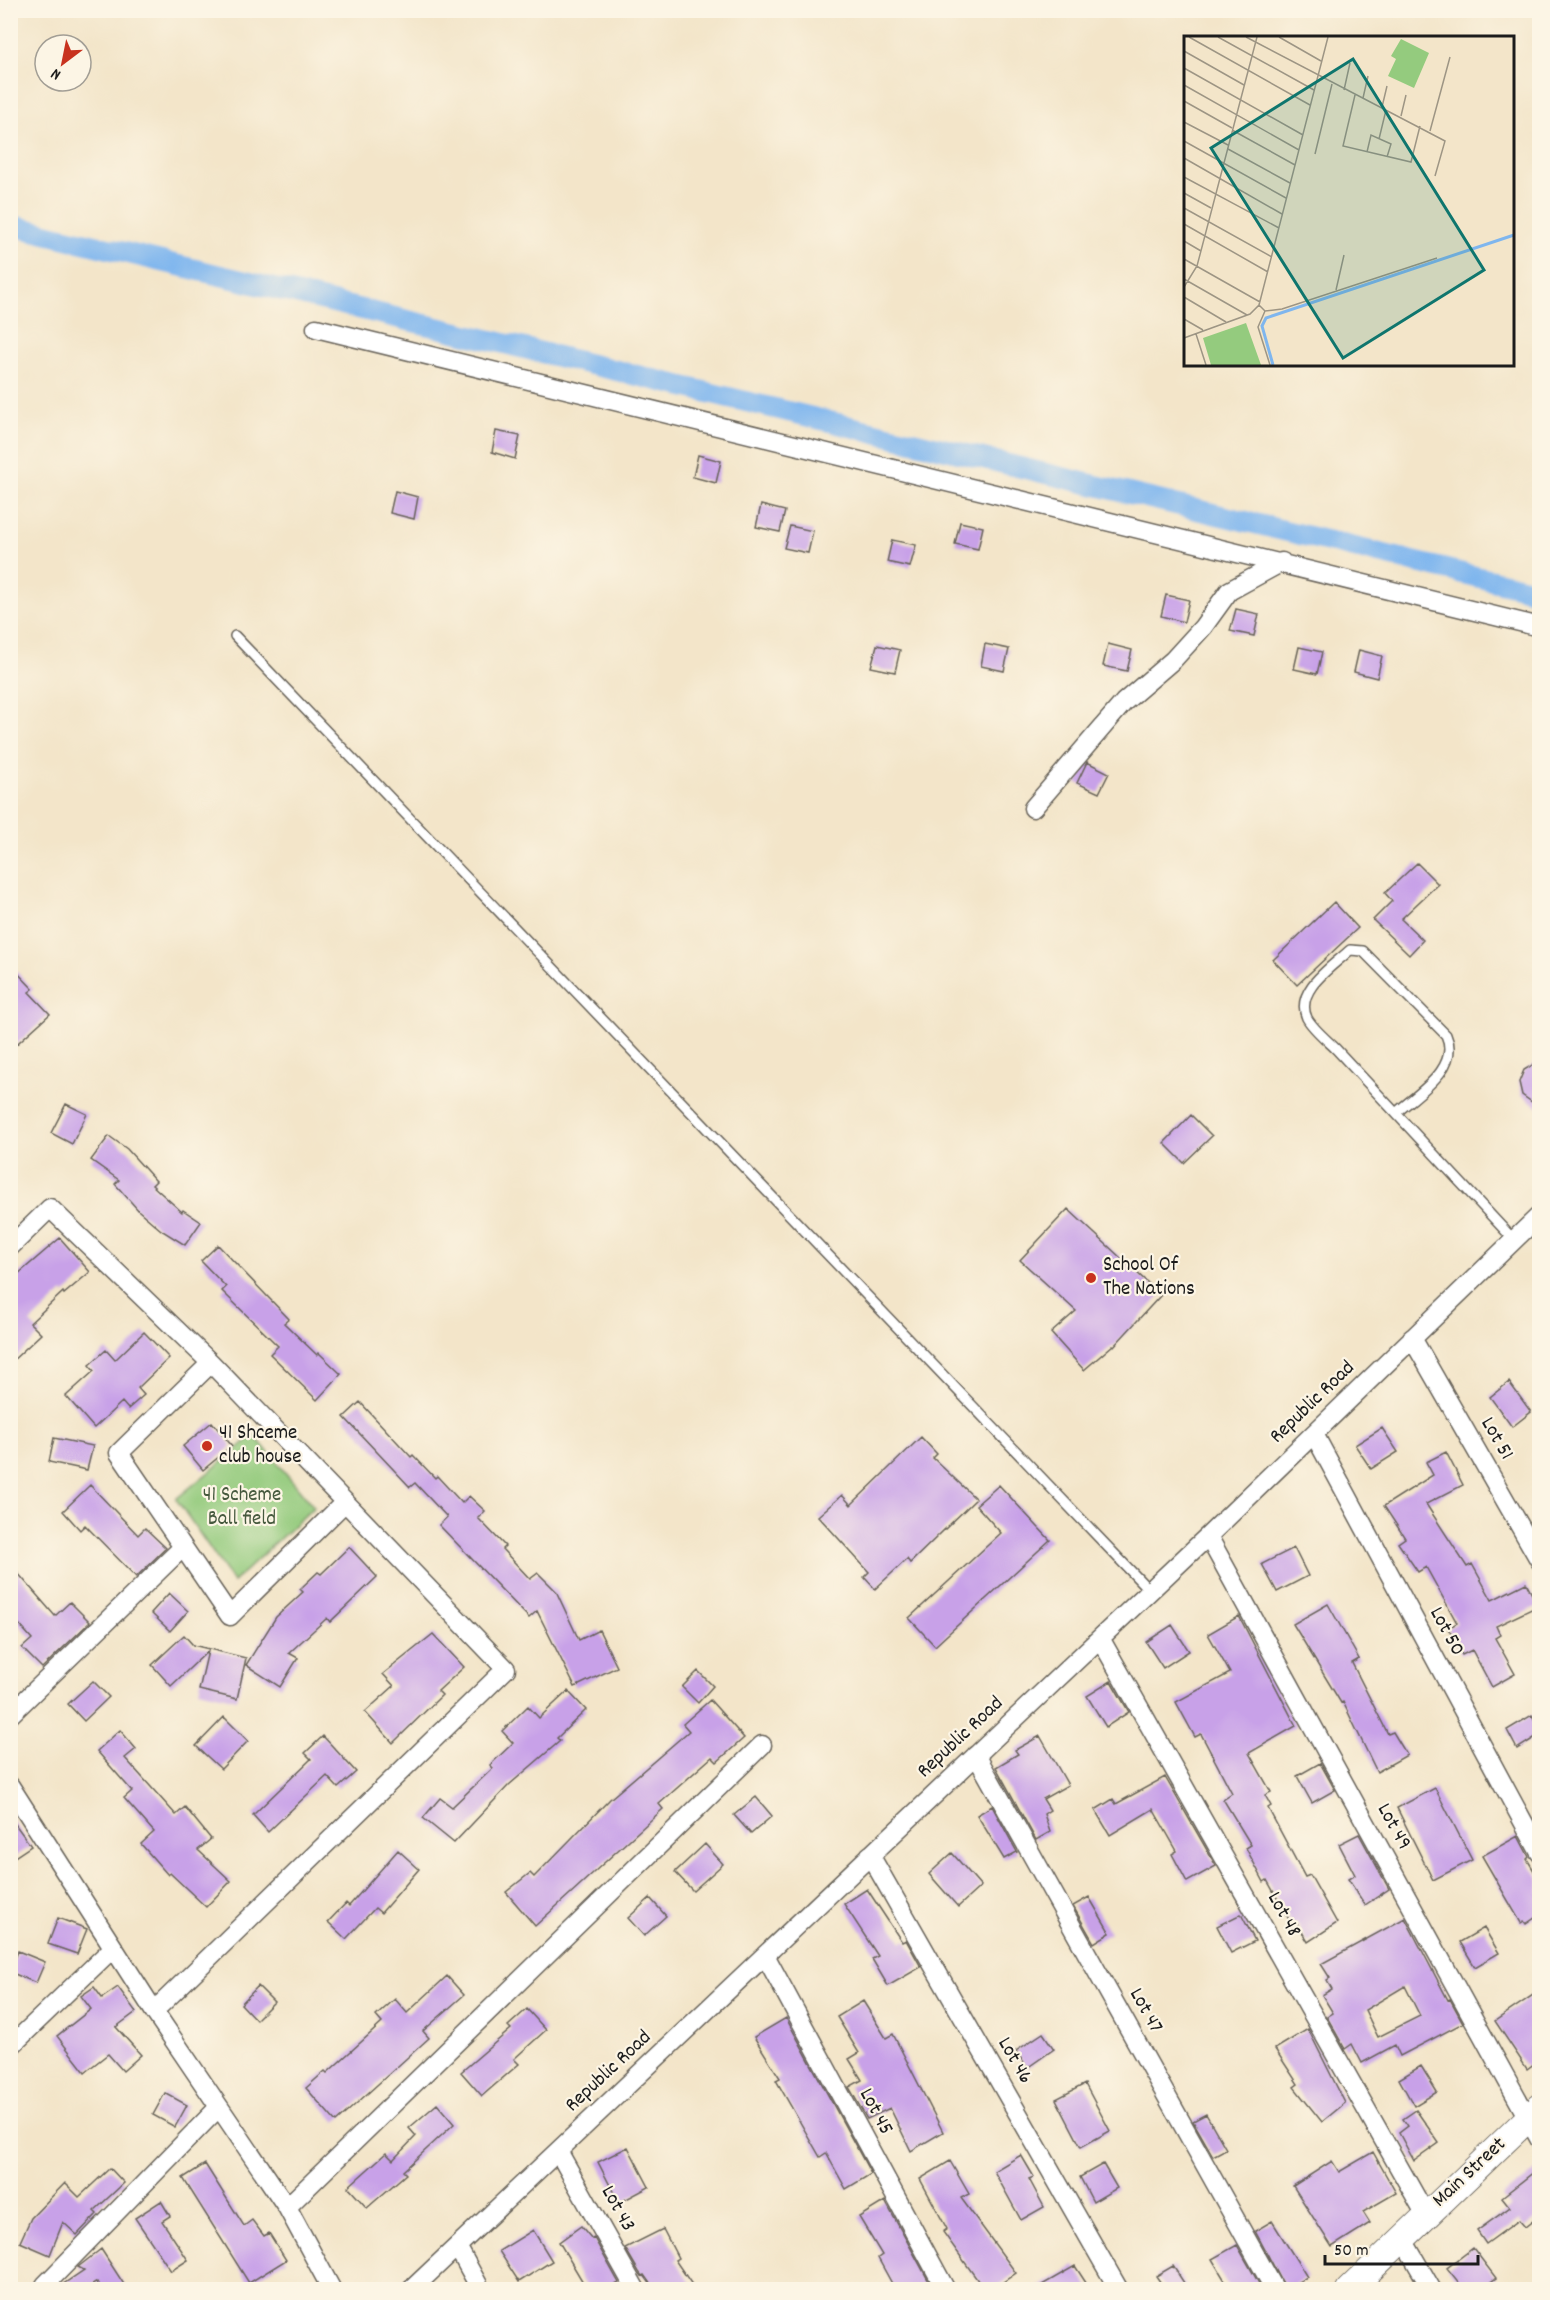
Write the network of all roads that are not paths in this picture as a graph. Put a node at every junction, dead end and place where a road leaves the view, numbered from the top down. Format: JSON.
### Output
{"nodes":[{"id":1,"x":316,"y":328,"type":"dead end"},
{"id":2,"x":1282,"y":562,"type":"junction"},
{"id":3,"x":1539,"y":627,"type":"edge"},
{"id":4,"x":235,"y":636,"type":"dead end"},
{"id":5,"x":1033,"y":808,"type":"dead end"},
{"id":6,"x":1396,"y":1113,"type":"junction"},
{"id":7,"x":1539,"y":1215,"type":"edge"},
{"id":8,"x":1514,"y":1240,"type":"junction"},
{"id":9,"x":10,"y":1247,"type":"edge"},
{"id":10,"x":1412,"y":1338,"type":"junction"},
{"id":11,"x":211,"y":1363,"type":"junction"},
{"id":12,"x":1314,"y":1434,"type":"junction"},
{"id":13,"x":345,"y":1503,"type":"junction"},
{"id":14,"x":1208,"y":1536,"type":"junction"},
{"id":15,"x":182,"y":1548,"type":"junction"},
{"id":16,"x":1539,"y":1561,"type":"edge"},
{"id":17,"x":1149,"y":1590,"type":"junction"},
{"id":18,"x":1100,"y":1638,"type":"junction"},
{"id":19,"x":10,"y":1715,"type":"edge"},
{"id":20,"x":762,"y":1745,"type":"dead end"},
{"id":21,"x":976,"y":1755,"type":"junction"},
{"id":22,"x":10,"y":1786,"type":"edge"},
{"id":23,"x":1539,"y":1852,"type":"edge"},
{"id":24,"x":870,"y":1855,"type":"junction"},
{"id":25,"x":113,"y":1948,"type":"junction"},
{"id":26,"x":765,"y":1955,"type":"junction"},
{"id":27,"x":154,"y":2011,"type":"junction"},
{"id":28,"x":10,"y":2047,"type":"edge"},
{"id":29,"x":218,"y":2108,"type":"junction"},
{"id":30,"x":1535,"y":2122,"type":"edge"},
{"id":31,"x":558,"y":2151,"type":"junction"},
{"id":32,"x":287,"y":2207,"type":"junction"},
{"id":33,"x":1426,"y":2215,"type":"junction"},
{"id":34,"x":1402,"y":2238,"type":"junction"},
{"id":35,"x":458,"y":2247,"type":"junction"},
{"id":36,"x":45,"y":2285,"type":"dead end"},
{"id":37,"x":332,"y":2289,"type":"edge"},
{"id":38,"x":411,"y":2289,"type":"edge"},
{"id":39,"x":481,"y":2289,"type":"edge"},
{"id":40,"x":636,"y":2289,"type":"edge"},
{"id":41,"x":946,"y":2289,"type":"edge"},
{"id":42,"x":1119,"y":2289,"type":"edge"},
{"id":43,"x":1275,"y":2289,"type":"edge"},
{"id":44,"x":1349,"y":2289,"type":"edge"},
{"id":45,"x":1432,"y":2289,"type":"edge"}],
"edges":[{"from":1,"to":2,"type":"street"},
{"from":2,"to":3,"type":"street"},
{"from":2,"to":5,"type":"street"},
{"from":4,"to":17,"type":"lane"},
{"from":6,"to":6,"type":"lane"},
{"from":6,"to":8,"type":"lane"},
{"from":7,"to":8,"type":"street","name":"Republic Road"},
{"from":8,"to":10,"type":"street","name":"Republic Road"},
{"from":9,"to":11,"type":"street"},
{"from":10,"to":12,"type":"street","name":"Republic Road"},
{"from":10,"to":16,"type":"street","name":"Lot 51"},
{"from":11,"to":13,"type":"street"},
{"from":11,"to":15,"type":"street"},
{"from":12,"to":14,"type":"street","name":"Republic Road"},
{"from":12,"to":23,"type":"street","name":"Lot 50"},
{"from":13,"to":15,"type":"street"},
{"from":13,"to":27,"type":"street"},
{"from":14,"to":17,"type":"street","name":"Republic Road"},
{"from":14,"to":30,"type":"street","name":"Lot 49"},
{"from":15,"to":19,"type":"street"},
{"from":17,"to":18,"type":"street","name":"Republic Road"},
{"from":18,"to":21,"type":"street","name":"Republic Road"},
{"from":18,"to":33,"type":"street","name":"Lot 48"},
{"from":20,"to":32,"type":"street"},
{"from":21,"to":24,"type":"street","name":"Republic Road"},
{"from":21,"to":43,"type":"street","name":"Lot 47"},
{"from":22,"to":25,"type":"street"},
{"from":24,"to":26,"type":"street","name":"Republic Road"},
{"from":24,"to":42,"type":"street","name":"Lot 46"},
{"from":25,"to":27,"type":"street"},
{"from":25,"to":28,"type":"street"},
{"from":26,"to":31,"type":"street","name":"Republic Road"},
{"from":26,"to":41,"type":"street","name":"Lot 45"},
{"from":27,"to":29,"type":"street"},
{"from":29,"to":32,"type":"street"},
{"from":29,"to":36,"type":"street"},
{"from":30,"to":33,"type":"street","name":"Main Street"},
{"from":31,"to":35,"type":"street","name":"Republic Road"},
{"from":31,"to":40,"type":"street","name":"Lot 43"},
{"from":32,"to":37,"type":"street"},
{"from":33,"to":34,"type":"street","name":"Main Street"},
{"from":34,"to":44,"type":"street","name":"Main Street"},
{"from":34,"to":45,"type":"street"},
{"from":35,"to":38,"type":"street","name":"Republic Road"},
{"from":35,"to":39,"type":"street"}]}
